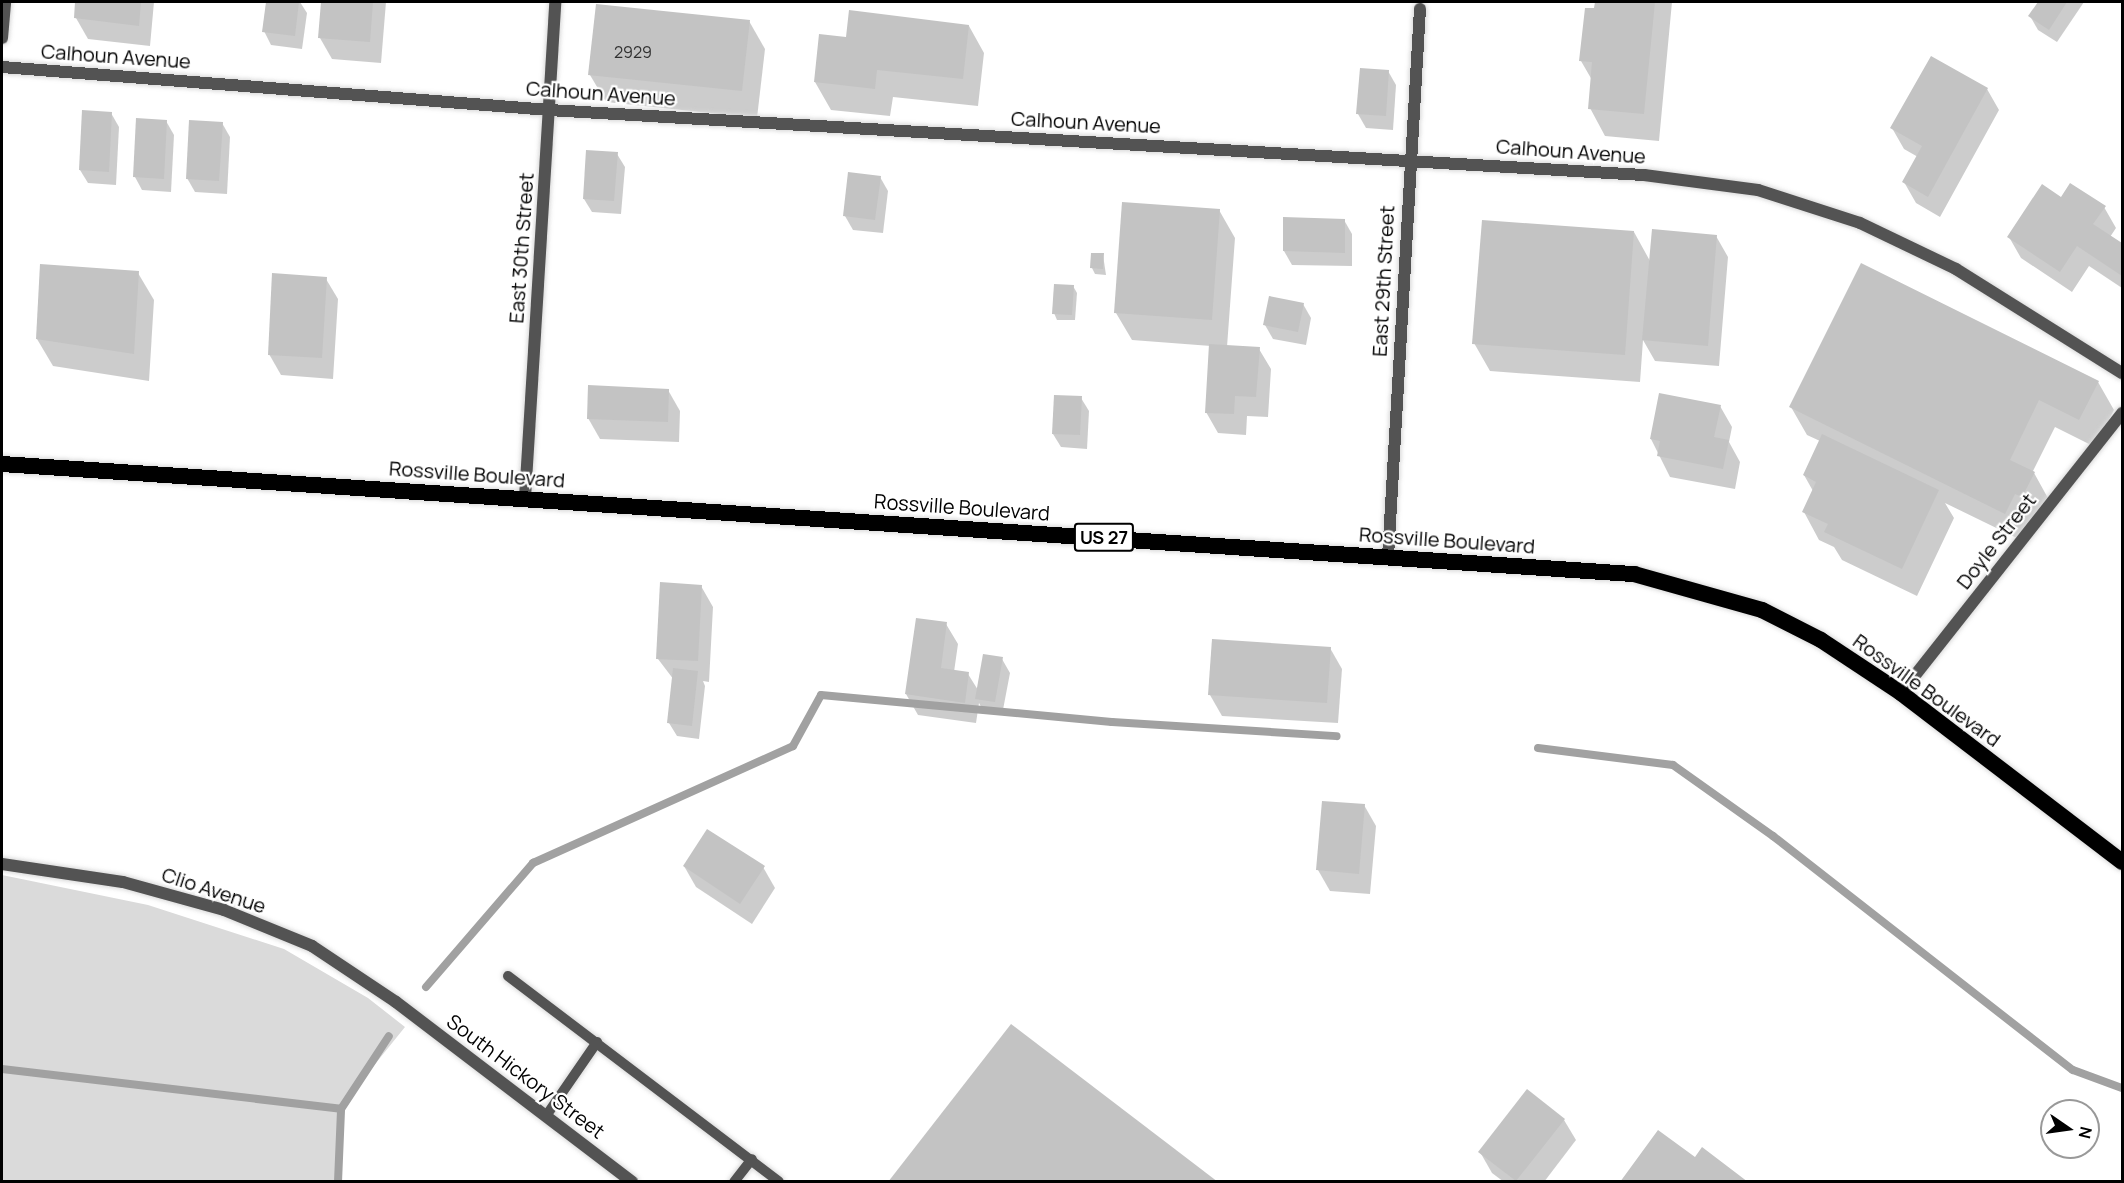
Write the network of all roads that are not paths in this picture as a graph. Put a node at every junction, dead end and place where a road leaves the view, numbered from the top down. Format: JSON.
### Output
{"nodes":[{"id":1,"x":5,"y":2,"type":"edge"},
{"id":2,"x":555,"y":2,"type":"edge"},
{"id":3,"x":1420,"y":9,"type":"dead end"},
{"id":4,"x":2,"y":38,"type":"edge"},
{"id":5,"x":2,"y":67,"type":"edge"},
{"id":6,"x":549,"y":110,"type":"junction"},
{"id":7,"x":1409,"y":160,"type":"junction"},
{"id":8,"x":2122,"y":373,"type":"edge"},
{"id":9,"x":2122,"y":413,"type":"edge"},
{"id":10,"x":2,"y":464,"type":"edge"},
{"id":11,"x":525,"y":498,"type":"junction"},
{"id":12,"x":1388,"y":556,"type":"junction"},
{"id":13,"x":1901,"y":693,"type":"junction"},
{"id":14,"x":2122,"y":862,"type":"edge"},
{"id":15,"x":2,"y":864,"type":"edge"},
{"id":16,"x":508,"y":976,"type":"dead end"},
{"id":17,"x":396,"y":1002,"type":"joint"},
{"id":18,"x":597,"y":1042,"type":"junction"},
{"id":19,"x":546,"y":1116,"type":"junction"},
{"id":20,"x":752,"y":1159,"type":"junction"},
{"id":21,"x":632,"y":1182,"type":"edge"},
{"id":22,"x":734,"y":1182,"type":"edge"},
{"id":23,"x":779,"y":1182,"type":"edge"}],
"edges":[{"from":1,"to":4,"type":"street"},
{"from":2,"to":6,"type":"street","name":"East 30th Street"},
{"from":3,"to":7,"type":"street","name":"East 29th Street"},
{"from":5,"to":6,"type":"street","name":"Calhoun Avenue"},
{"from":6,"to":7,"type":"street","name":"Calhoun Avenue"},
{"from":6,"to":11,"type":"street","name":"East 30th Street"},
{"from":7,"to":8,"type":"street","name":"Calhoun Avenue"},
{"from":7,"to":12,"type":"street","name":"East 29th Street"},
{"from":9,"to":13,"type":"street","name":"Doyle Street"},
{"from":10,"to":11,"type":"highway","name":"Rossville Boulevard","number":"US 27"},
{"from":11,"to":12,"type":"highway","name":"Rossville Boulevard","number":"US 27"},
{"from":12,"to":13,"type":"highway","name":"Rossville Boulevard","number":"US 27"},
{"from":13,"to":14,"type":"highway","name":"Rossville Boulevard","number":"US 27"},
{"from":15,"to":17,"type":"street","name":"Clio Avenue"},
{"from":16,"to":18,"type":"lane"},
{"from":17,"to":19,"type":"street","name":"South Hickory Street"},
{"from":18,"to":19,"type":"lane"},
{"from":18,"to":20,"type":"lane"},
{"from":19,"to":21,"type":"street","name":"South Hickory Street"},
{"from":20,"to":22,"type":"lane"},
{"from":20,"to":23,"type":"lane"}]}
